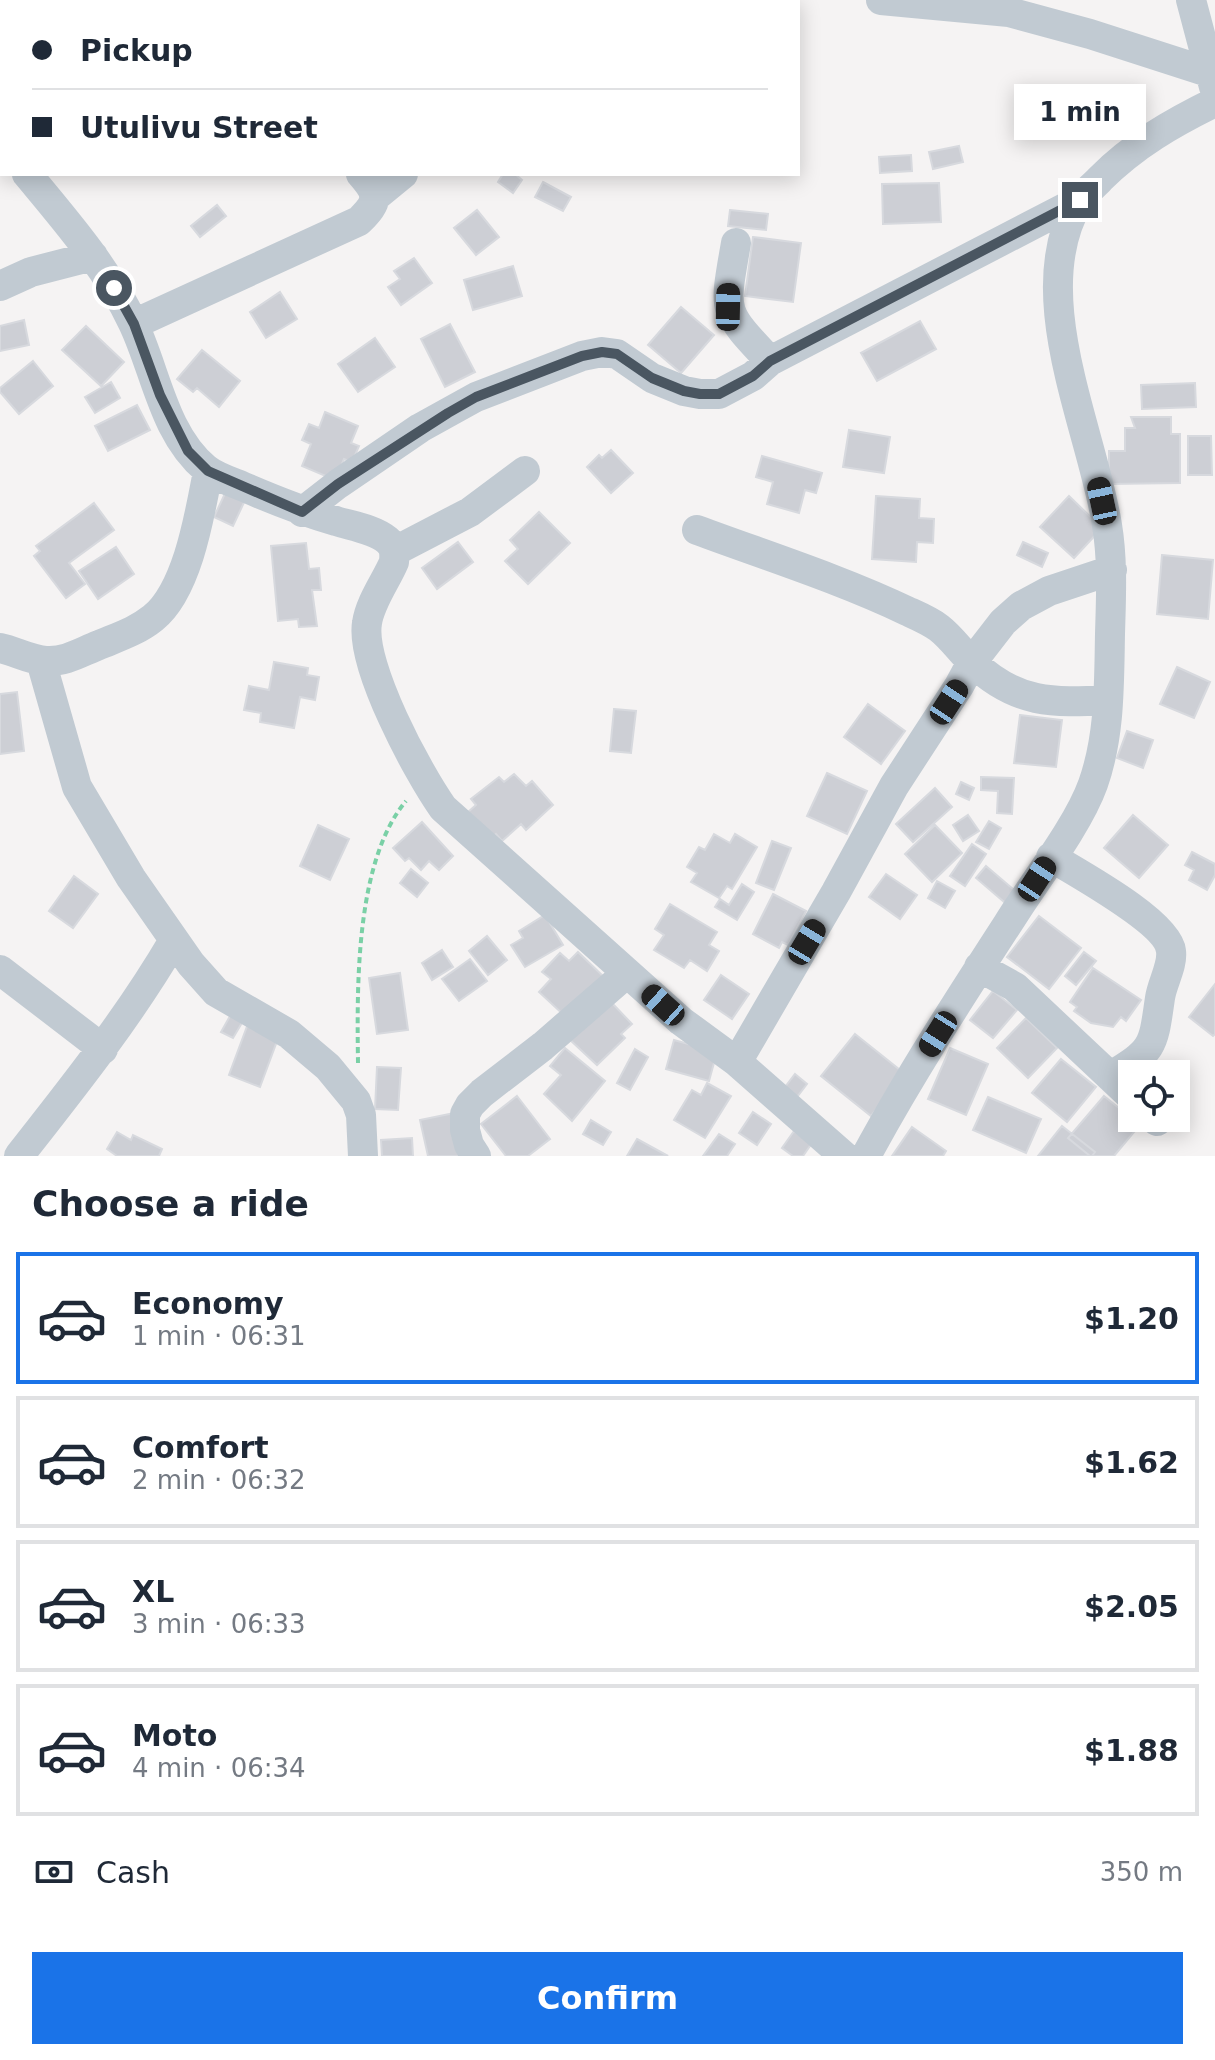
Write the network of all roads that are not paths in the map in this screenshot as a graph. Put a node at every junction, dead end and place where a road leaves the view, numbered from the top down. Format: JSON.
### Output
{"nodes":[{"id":1,"x":881,"y":0,"type":"edge"},
{"id":2,"x":1191,"y":0,"type":"edge"},
{"id":3,"x":1214,"y":88,"type":"edge"},
{"id":4,"x":29,"y":176,"type":"edge"},
{"id":5,"x":397,"y":176,"type":"edge"},
{"id":6,"x":368,"y":185,"type":"edge"},
{"id":7,"x":1080,"y":200,"type":"junction"},
{"id":8,"x":736,"y":243,"type":"dead end"},
{"id":9,"x":93,"y":256,"type":"junction"},
{"id":10,"x":0,"y":286,"type":"edge"},
{"id":11,"x":134,"y":324,"type":"junction"},
{"id":12,"x":770,"y":361,"type":"junction"},
{"id":13,"x":208,"y":471,"type":"junction"},
{"id":14,"x":525,"y":471,"type":"dead end"},
{"id":15,"x":302,"y":512,"type":"junction"},
{"id":16,"x":697,"y":530,"type":"dead end"},
{"id":17,"x":395,"y":551,"type":"junction"},
{"id":18,"x":1112,"y":570,"type":"junction"},
{"id":19,"x":0,"y":648,"type":"edge"},
{"id":20,"x":41,"y":661,"type":"junction"},
{"id":21,"x":972,"y":662,"type":"junction"},
{"id":22,"x":1108,"y":700,"type":"junction"},
{"id":23,"x":1051,"y":857,"type":"junction"},
{"id":24,"x":174,"y":940,"type":"junction"},
{"id":25,"x":979,"y":967,"type":"junction"},
{"id":26,"x":0,"y":970,"type":"edge"},
{"id":27,"x":627,"y":973,"type":"junction"},
{"id":28,"x":103,"y":1049,"type":"junction"},
{"id":29,"x":1139,"y":1060,"type":"edge"},
{"id":30,"x":737,"y":1062,"type":"junction"},
{"id":31,"x":1118,"y":1083,"type":"edge"},
{"id":32,"x":19,"y":1156,"type":"edge"},
{"id":33,"x":363,"y":1156,"type":"edge"},
{"id":34,"x":476,"y":1156,"type":"edge"},
{"id":35,"x":844,"y":1156,"type":"edge"},
{"id":36,"x":866,"y":1156,"type":"edge"}],
"edges":[{"from":1,"to":3,"type":"street"},
{"from":2,"to":3,"type":"street"},
{"from":3,"to":7,"type":"street"},
{"from":4,"to":9,"type":"street"},
{"from":5,"to":6,"type":"street"},
{"from":6,"to":11,"type":"street"},
{"from":7,"to":12,"type":"street"},
{"from":7,"to":18,"type":"street"},
{"from":8,"to":12,"type":"street"},
{"from":9,"to":10,"type":"street"},
{"from":9,"to":11,"type":"street"},
{"from":11,"to":13,"type":"street"},
{"from":12,"to":15,"type":"street"},
{"from":13,"to":15,"type":"street"},
{"from":13,"to":20,"type":"street"},
{"from":14,"to":17,"type":"street"},
{"from":15,"to":17,"type":"street"},
{"from":16,"to":21,"type":"street"},
{"from":17,"to":27,"type":"street"},
{"from":18,"to":21,"type":"street"},
{"from":18,"to":22,"type":"street"},
{"from":19,"to":20,"type":"street"},
{"from":20,"to":24,"type":"street"},
{"from":21,"to":22,"type":"street"},
{"from":21,"to":30,"type":"street"},
{"from":22,"to":23,"type":"street"},
{"from":23,"to":25,"type":"street"},
{"from":23,"to":29,"type":"street"},
{"from":24,"to":28,"type":"street"},
{"from":24,"to":33,"type":"street"},
{"from":25,"to":31,"type":"street"},
{"from":25,"to":36,"type":"street"},
{"from":26,"to":28,"type":"street"},
{"from":27,"to":30,"type":"street"},
{"from":27,"to":34,"type":"street"},
{"from":28,"to":32,"type":"street"},
{"from":30,"to":35,"type":"street"}]}
